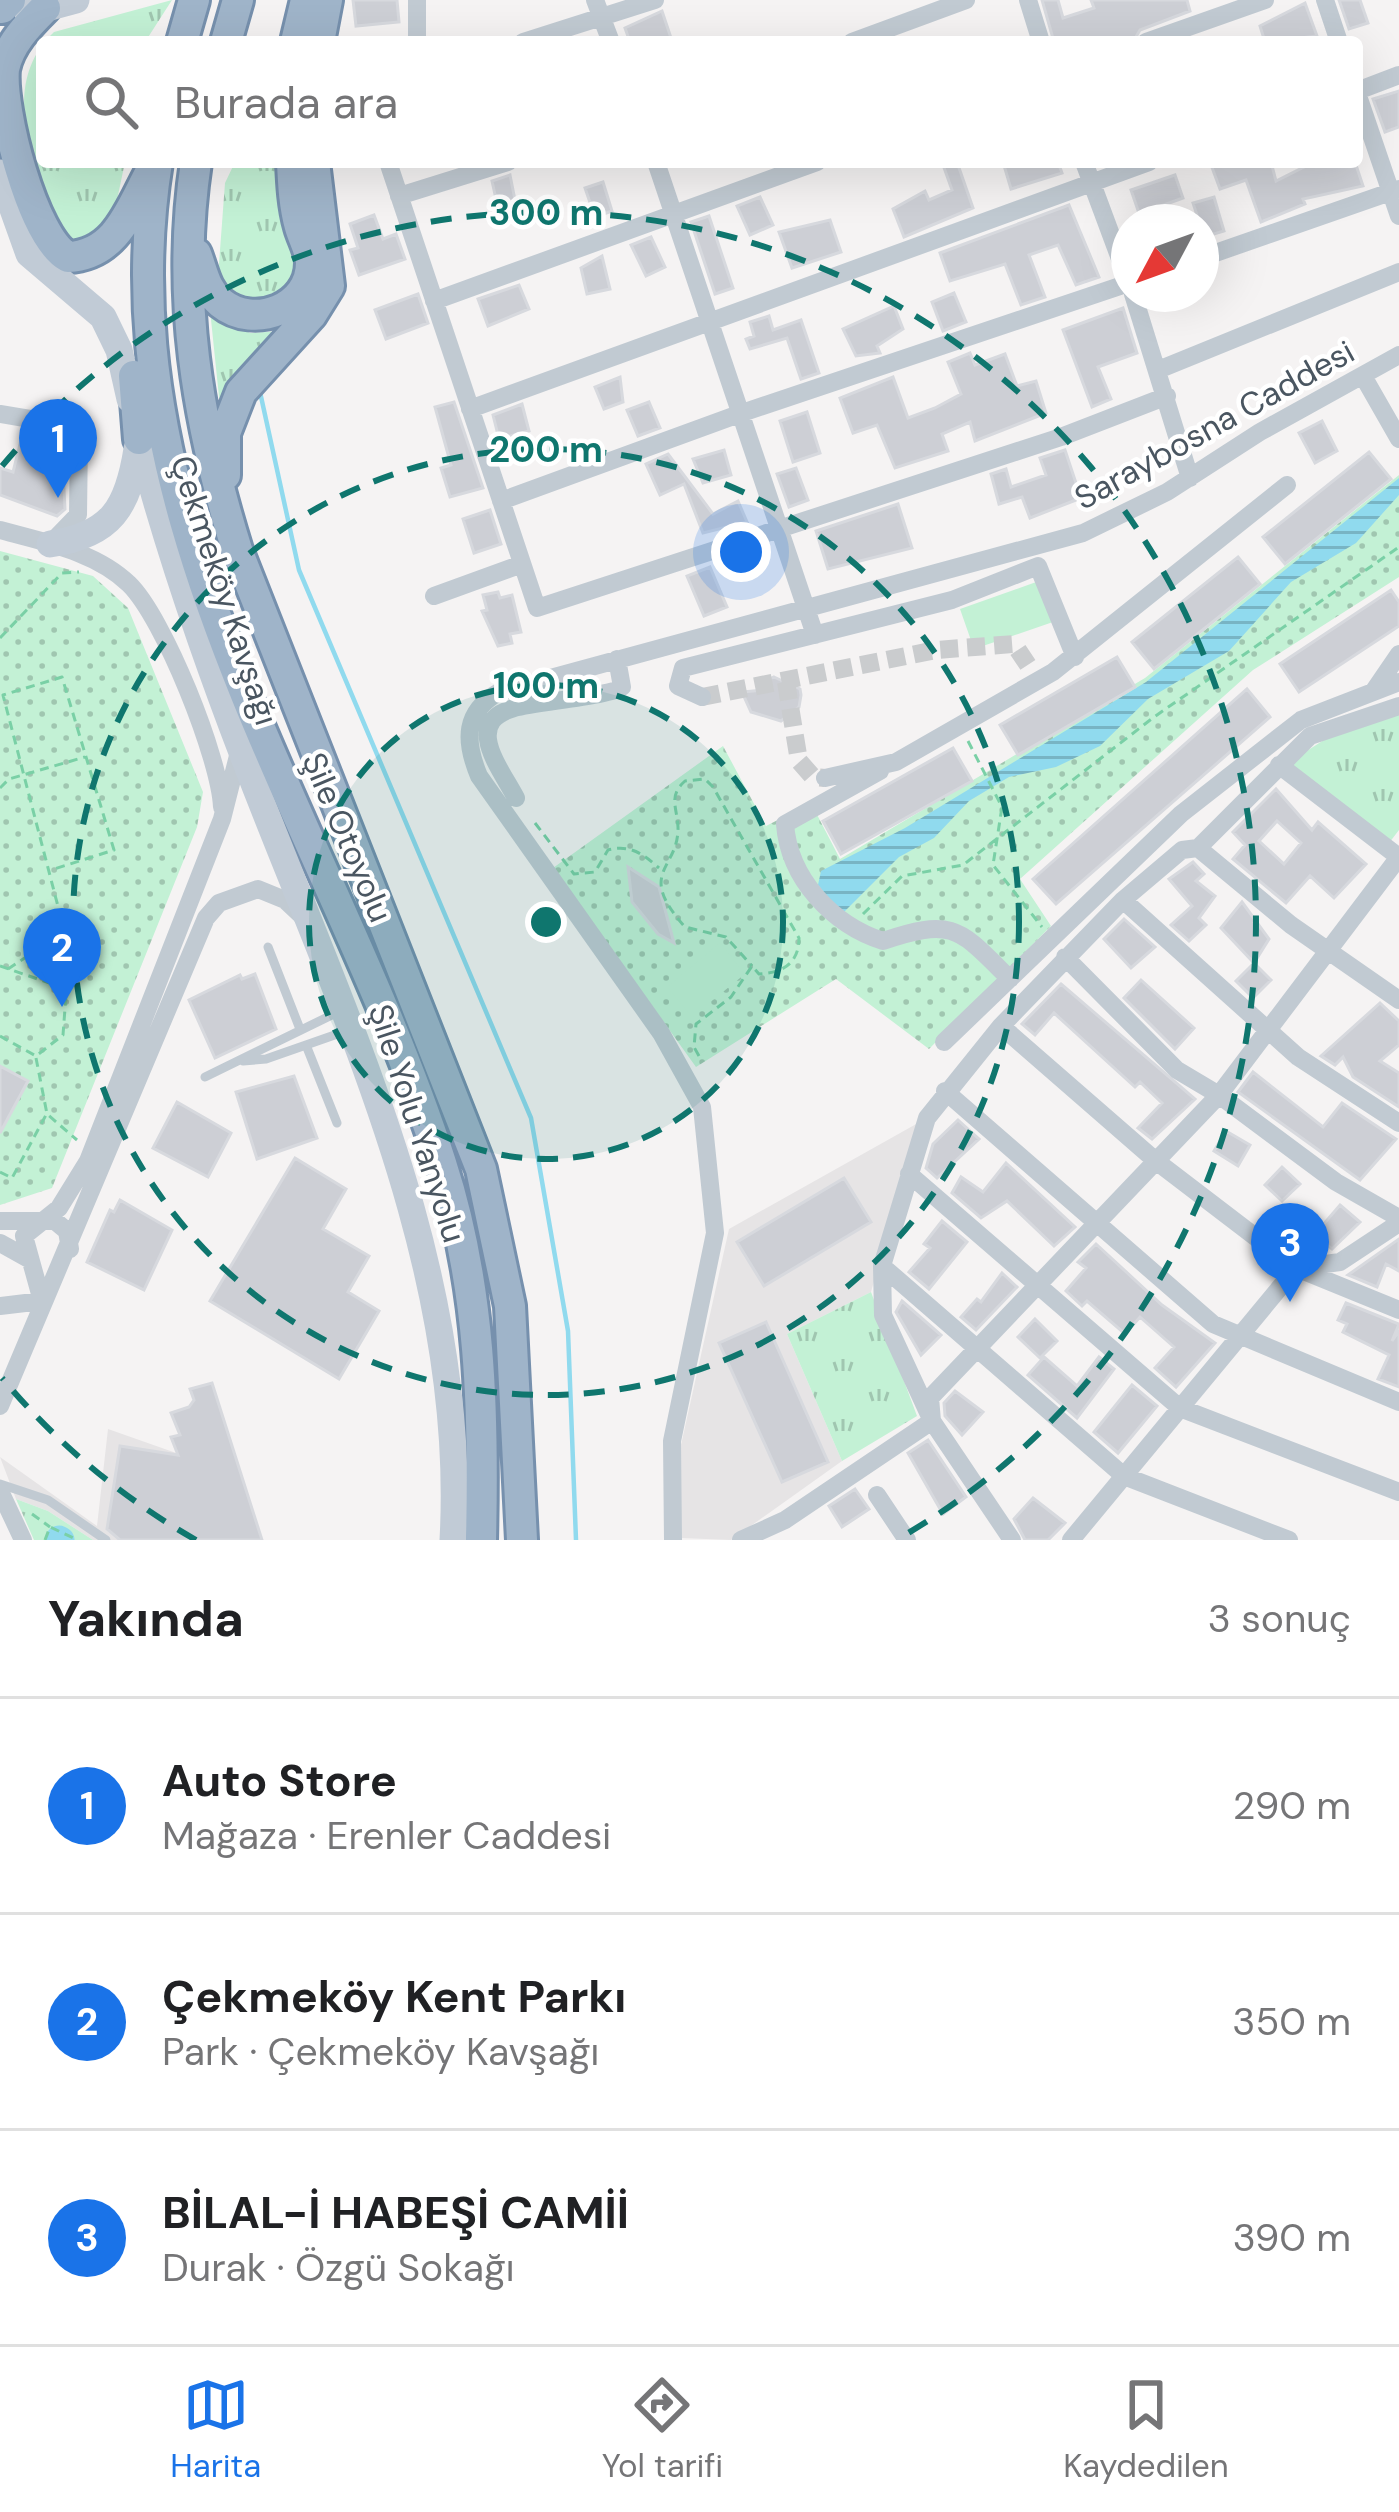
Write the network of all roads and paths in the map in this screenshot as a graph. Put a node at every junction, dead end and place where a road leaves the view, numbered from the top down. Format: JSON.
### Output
{"nodes":[{"id":1,"x":76,"y":0,"type":"edge"},
{"id":2,"x":194,"y":0,"type":"edge"},
{"id":3,"x":238,"y":0,"type":"edge"},
{"id":4,"x":306,"y":0,"type":"edge"},
{"id":5,"x":327,"y":0,"type":"edge"},
{"id":6,"x":417,"y":0,"type":"edge"},
{"id":7,"x":656,"y":0,"type":"edge"},
{"id":8,"x":966,"y":0,"type":"edge"},
{"id":9,"x":1028,"y":0,"type":"edge"},
{"id":10,"x":1264,"y":0,"type":"edge"},
{"id":11,"x":1325,"y":0,"type":"edge"},
{"id":12,"x":14,"y":8,"type":"edge"},
{"id":13,"x":598,"y":9,"type":"edge"},
{"id":14,"x":184,"y":36,"type":"edge"},
{"id":15,"x":228,"y":36,"type":"edge"},
{"id":16,"x":297,"y":36,"type":"edge"},
{"id":17,"x":320,"y":36,"type":"edge"},
{"id":18,"x":418,"y":36,"type":"edge"},
{"id":19,"x":537,"y":36,"type":"edge"},
{"id":20,"x":868,"y":36,"type":"edge"},
{"id":21,"x":1039,"y":36,"type":"edge"},
{"id":22,"x":1163,"y":36,"type":"edge"},
{"id":23,"x":1338,"y":36,"type":"edge"},
{"id":24,"x":1399,"y":75,"type":"edge"},
{"id":25,"x":1363,"y":90,"type":"edge"},
{"id":26,"x":1363,"y":107,"type":"edge"},
{"id":27,"x":152,"y":168,"type":"edge"},
{"id":28,"x":155,"y":168,"type":"edge"},
{"id":29,"x":195,"y":168,"type":"edge"},
{"id":30,"x":292,"y":168,"type":"edge"},
{"id":31,"x":315,"y":168,"type":"edge"},
{"id":32,"x":390,"y":168,"type":"edge"},
{"id":33,"x":489,"y":168,"type":"edge"},
{"id":34,"x":658,"y":168,"type":"edge"},
{"id":35,"x":800,"y":168,"type":"edge"},
{"id":36,"x":1086,"y":168,"type":"edge"},
{"id":37,"x":1131,"y":168,"type":"edge"},
{"id":38,"x":0,"y":173,"type":"edge"},
{"id":39,"x":1091,"y":182,"type":"junction"},
{"id":40,"x":1395,"y":190,"type":"edge"},
{"id":41,"x":399,"y":196,"type":"junction"},
{"id":42,"x":674,"y":214,"type":"junction"},
{"id":43,"x":1399,"y":216,"type":"edge"},
{"id":44,"x":150,"y":228,"type":"junction"},
{"id":45,"x":1111,"y":235,"type":"edge"},
{"id":46,"x":189,"y":236,"type":"junction"},
{"id":47,"x":1219,"y":252,"type":"edge"},
{"id":48,"x":1399,"y":272,"type":"edge"},
{"id":49,"x":1111,"y":289,"type":"edge"},
{"id":50,"x":434,"y":301,"type":"junction"},
{"id":51,"x":1139,"y":312,"type":"edge"},
{"id":52,"x":709,"y":320,"type":"junction"},
{"id":53,"x":1399,"y":355,"type":"edge"},
{"id":54,"x":1158,"y":370,"type":"junction"},
{"id":55,"x":1363,"y":376,"type":"junction"},
{"id":56,"x":1167,"y":396,"type":"junction"},
{"id":57,"x":470,"y":409,"type":"junction"},
{"id":58,"x":0,"y":414,"type":"edge"},
{"id":59,"x":739,"y":414,"type":"junction"},
{"id":60,"x":139,"y":439,"type":"junction"},
{"id":61,"x":1399,"y":440,"type":"edge"},
{"id":62,"x":1190,"y":478,"type":"junction"},
{"id":63,"x":1287,"y":484,"type":"dead end"},
{"id":64,"x":1256,"y":494,"type":"dead end"},
{"id":65,"x":501,"y":501,"type":"junction"},
{"id":66,"x":778,"y":526,"type":"junction"},
{"id":67,"x":0,"y":530,"type":"edge"},
{"id":68,"x":232,"y":535,"type":"junction"},
{"id":69,"x":50,"y":544,"type":"junction"},
{"id":70,"x":1399,"y":547,"type":"edge"},
{"id":71,"x":523,"y":563,"type":"junction"},
{"id":72,"x":79,"y":572,"type":"dead end"},
{"id":73,"x":1165,"y":584,"type":"junction"},
{"id":74,"x":434,"y":596,"type":"dead end"},
{"id":75,"x":805,"y":608,"type":"junction"},
{"id":76,"x":814,"y":635,"type":"junction"},
{"id":77,"x":0,"y":638,"type":"edge"},
{"id":78,"x":1399,"y":655,"type":"edge"},
{"id":79,"x":1075,"y":657,"type":"junction"},
{"id":80,"x":617,"y":659,"type":"junction"},
{"id":81,"x":1399,"y":682,"type":"edge"},
{"id":82,"x":1373,"y":692,"type":"junction"},
{"id":83,"x":703,"y":697,"type":"dead end"},
{"id":84,"x":1399,"y":706,"type":"edge"},
{"id":85,"x":958,"y":724,"type":"junction"},
{"id":86,"x":240,"y":744,"type":"junction"},
{"id":87,"x":86,"y":756,"type":"junction"},
{"id":88,"x":896,"y":762,"type":"junction"},
{"id":89,"x":1279,"y":765,"type":"junction"},
{"id":90,"x":27,"y":774,"type":"junction"},
{"id":91,"x":826,"y":778,"type":"dead end"},
{"id":92,"x":0,"y":788,"type":"edge"},
{"id":93,"x":515,"y":798,"type":"joint"},
{"id":94,"x":222,"y":819,"type":"junction"},
{"id":95,"x":995,"y":835,"type":"junction"},
{"id":96,"x":1198,"y":848,"type":"junction"},
{"id":97,"x":1399,"y":857,"type":"edge"},
{"id":98,"x":51,"y":869,"type":"junction"},
{"id":99,"x":661,"y":869,"type":"junction"},
{"id":100,"x":1123,"y":900,"type":"junction"},
{"id":101,"x":1034,"y":919,"type":"dead end"},
{"id":102,"x":310,"y":923,"type":"junction"},
{"id":103,"x":853,"y":929,"type":"junction"},
{"id":104,"x":268,"y":947,"type":"dead end"},
{"id":105,"x":1330,"y":949,"type":"junction"},
{"id":106,"x":1065,"y":957,"type":"junction"},
{"id":107,"x":0,"y":966,"type":"edge"},
{"id":108,"x":752,"y":966,"type":"junction"},
{"id":109,"x":8,"y":969,"type":"junction"},
{"id":110,"x":1010,"y":979,"type":"junction"},
{"id":111,"x":1399,"y":1000,"type":"edge"},
{"id":112,"x":348,"y":1019,"type":"junction"},
{"id":113,"x":1000,"y":1026,"type":"junction"},
{"id":114,"x":300,"y":1029,"type":"junction"},
{"id":115,"x":1267,"y":1032,"type":"junction"},
{"id":116,"x":287,"y":1034,"type":"junction"},
{"id":117,"x":0,"y":1036,"type":"edge"},
{"id":118,"x":944,"y":1042,"type":"dead end"},
{"id":119,"x":306,"y":1045,"type":"junction"},
{"id":120,"x":294,"y":1049,"type":"junction"},
{"id":121,"x":699,"y":1055,"type":"dead end"},
{"id":122,"x":36,"y":1056,"type":"junction"},
{"id":123,"x":243,"y":1060,"type":"junction"},
{"id":124,"x":205,"y":1077,"type":"dead end"},
{"id":125,"x":945,"y":1091,"type":"junction"},
{"id":126,"x":1220,"y":1095,"type":"junction"},
{"id":127,"x":47,"y":1114,"type":"junction"},
{"id":128,"x":337,"y":1123,"type":"dead end"},
{"id":129,"x":1399,"y":1123,"type":"edge"},
{"id":130,"x":82,"y":1143,"type":"dead end"},
{"id":131,"x":1156,"y":1161,"type":"junction"},
{"id":132,"x":0,"y":1172,"type":"edge"},
{"id":133,"x":908,"y":1174,"type":"junction"},
{"id":134,"x":40,"y":1220,"type":"junction"},
{"id":135,"x":1399,"y":1220,"type":"edge"},
{"id":136,"x":0,"y":1221,"type":"edge"},
{"id":137,"x":1099,"y":1221,"type":"junction"},
{"id":138,"x":0,"y":1243,"type":"edge"},
{"id":139,"x":68,"y":1254,"type":"junction"},
{"id":140,"x":28,"y":1258,"type":"junction"},
{"id":141,"x":882,"y":1265,"type":"junction"},
{"id":142,"x":1296,"y":1268,"type":"junction"},
{"id":143,"x":1039,"y":1284,"type":"junction"},
{"id":144,"x":43,"y":1301,"type":"junction"},
{"id":145,"x":0,"y":1306,"type":"edge"},
{"id":146,"x":1399,"y":1310,"type":"edge"},
{"id":147,"x":1239,"y":1337,"type":"junction"},
{"id":148,"x":975,"y":1351,"type":"junction"},
{"id":149,"x":1399,"y":1402,"type":"edge"},
{"id":150,"x":0,"y":1406,"type":"edge"},
{"id":151,"x":1180,"y":1408,"type":"junction"},
{"id":152,"x":932,"y":1421,"type":"junction"},
{"id":153,"x":1124,"y":1476,"type":"junction"},
{"id":154,"x":0,"y":1487,"type":"edge"},
{"id":155,"x":1399,"y":1492,"type":"edge"},
{"id":156,"x":877,"y":1495,"type":"dead end"},
{"id":157,"x":785,"y":1520,"type":"junction"},
{"id":158,"x":14,"y":1535,"type":"edge"},
{"id":159,"x":45,"y":1540,"type":"edge"},
{"id":160,"x":78,"y":1540,"type":"edge"},
{"id":161,"x":106,"y":1540,"type":"edge"},
{"id":162,"x":453,"y":1540,"type":"edge"},
{"id":163,"x":481,"y":1540,"type":"edge"},
{"id":164,"x":522,"y":1540,"type":"edge"},
{"id":165,"x":674,"y":1540,"type":"edge"},
{"id":166,"x":741,"y":1540,"type":"edge"},
{"id":167,"x":795,"y":1540,"type":"edge"},
{"id":168,"x":907,"y":1540,"type":"edge"},
{"id":169,"x":1012,"y":1540,"type":"edge"},
{"id":170,"x":1071,"y":1540,"type":"edge"},
{"id":171,"x":1289,"y":1540,"type":"edge"}],
"edges":[{"from":1,"to":12,"type":"main road"},
{"from":2,"to":14,"type":"highway"},
{"from":3,"to":15,"type":"highway"},
{"from":4,"to":16,"type":"highway"},
{"from":5,"to":17,"type":"highway"},
{"from":6,"to":18,"type":"street"},
{"from":7,"to":13,"type":"street"},
{"from":8,"to":20,"type":"street"},
{"from":9,"to":21,"type":"street"},
{"from":10,"to":22,"type":"street"},
{"from":11,"to":23,"type":"street"},
{"from":12,"to":27,"type":"highway"},
{"from":13,"to":19,"type":"street"},
{"from":24,"to":25,"type":"street"},
{"from":26,"to":40,"type":"street"},
{"from":28,"to":44,"type":"highway","name":"Şile Otoyolu"},
{"from":29,"to":46,"type":"highway","name":"Şile Otoyolu"},
{"from":30,"to":46,"type":"highway"},
{"from":31,"to":68,"type":"highway"},
{"from":32,"to":41,"type":"street"},
{"from":33,"to":41,"type":"street"},
{"from":34,"to":42,"type":"street"},
{"from":35,"to":42,"type":"street"},
{"from":36,"to":39,"type":"street"},
{"from":37,"to":39,"type":"street"},
{"from":38,"to":60,"type":"main road","name":"Çekmeköy Kavşağı"},
{"from":39,"to":45,"type":"street"},
{"from":39,"to":52,"type":"street"},
{"from":40,"to":43,"type":"street"},
{"from":40,"to":47,"type":"street"},
{"from":41,"to":50,"type":"street"},
{"from":42,"to":50,"type":"street"},
{"from":42,"to":52,"type":"street"},
{"from":44,"to":60,"type":"highway"},
{"from":44,"to":163,"type":"highway","name":"Şile Otoyolu"},
{"from":46,"to":68,"type":"highway","name":"Şile Otoyolu"},
{"from":48,"to":54,"type":"street"},
{"from":49,"to":59,"type":"street"},
{"from":50,"to":57,"type":"street"},
{"from":51,"to":54,"type":"street"},
{"from":52,"to":57,"type":"street"},
{"from":52,"to":59,"type":"street"},
{"from":53,"to":55,"type":"street","name":"Saraybosna Caddesi"},
{"from":54,"to":56,"type":"street"},
{"from":55,"to":61,"type":"street"},
{"from":55,"to":62,"type":"street","name":"Saraybosna Caddesi"},
{"from":56,"to":62,"type":"street"},
{"from":56,"to":66,"type":"street"},
{"from":57,"to":65,"type":"street"},
{"from":58,"to":69,"type":"street"},
{"from":59,"to":65,"type":"street"},
{"from":59,"to":66,"type":"street"},
{"from":60,"to":69,"type":"main road"},
{"from":60,"to":86,"type":"main road","name":"Çekmeköy Kavşağı"},
{"from":62,"to":75,"type":"street","name":"Saraybosna Caddesi"},
{"from":63,"to":73,"type":"street"},
{"from":64,"to":73,"type":"street"},
{"from":65,"to":71,"type":"street"},
{"from":66,"to":71,"type":"street"},
{"from":66,"to":75,"type":"street"},
{"from":67,"to":69,"type":"street"},
{"from":68,"to":164,"type":"highway","name":"Şile Otoyolu"},
{"from":69,"to":94,"type":"street"},
{"from":70,"to":95,"type":"path"},
{"from":71,"to":74,"type":"street"},
{"from":72,"to":77,"type":"path"},
{"from":73,"to":79,"type":"street"},
{"from":75,"to":76,"type":"street"},
{"from":75,"to":80,"type":"street","name":"Saraybosna Caddesi"},
{"from":76,"to":79,"type":"street"},
{"from":76,"to":83,"type":"street"},
{"from":78,"to":82,"type":"street"},
{"from":79,"to":85,"type":"street"},
{"from":80,"to":93,"type":"street"},
{"from":80,"to":165,"type":"street","name":"Saraybosna Caddesi"},
{"from":81,"to":82,"type":"street"},
{"from":82,"to":110,"type":"street"},
{"from":84,"to":89,"type":"street"},
{"from":85,"to":88,"type":"street"},
{"from":85,"to":95,"type":"path"},
{"from":86,"to":94,"type":"street","name":"Çekmeköy Kavşağı"},
{"from":86,"to":102,"type":"main road","name":"Şile Yolu Yanyolu"},
{"from":87,"to":90,"type":"path"},
{"from":87,"to":90,"type":"path"},
{"from":87,"to":98,"type":"path"},
{"from":88,"to":91,"type":"street"},
{"from":88,"to":103,"type":"street"},
{"from":89,"to":96,"type":"street"},
{"from":89,"to":97,"type":"street"},
{"from":90,"to":92,"type":"path"},
{"from":90,"to":98,"type":"path"},
{"from":93,"to":99,"type":"path"},
{"from":94,"to":134,"type":"street","name":"Çekmeköy Kavşağı"},
{"from":95,"to":101,"type":"path"},
{"from":95,"to":103,"type":"path"},
{"from":96,"to":100,"type":"street"},
{"from":96,"to":105,"type":"street"},
{"from":97,"to":105,"type":"street"},
{"from":98,"to":109,"type":"path"},
{"from":99,"to":108,"type":"path"},
{"from":99,"to":108,"type":"path"},
{"from":100,"to":106,"type":"street"},
{"from":100,"to":115,"type":"street"},
{"from":102,"to":112,"type":"main road","name":"Şile Yolu Yanyolu"},
{"from":102,"to":139,"type":"street"},
{"from":103,"to":110,"type":"street"},
{"from":104,"to":114,"type":"lane"},
{"from":105,"to":111,"type":"street"},
{"from":105,"to":115,"type":"street"},
{"from":106,"to":113,"type":"street"},
{"from":106,"to":126,"type":"street"},
{"from":107,"to":109,"type":"path"},
{"from":108,"to":121,"type":"path"},
{"from":109,"to":122,"type":"path"},
{"from":110,"to":118,"type":"street"},
{"from":112,"to":114,"type":"lane"},
{"from":112,"to":119,"type":"lane"},
{"from":112,"to":162,"type":"main road","name":"Şile Yolu Yanyolu"},
{"from":113,"to":125,"type":"street"},
{"from":113,"to":131,"type":"street"},
{"from":114,"to":116,"type":"lane"},
{"from":115,"to":126,"type":"street"},
{"from":115,"to":129,"type":"street"},
{"from":116,"to":120,"type":"lane"},
{"from":116,"to":123,"type":"lane"},
{"from":117,"to":122,"type":"path"},
{"from":119,"to":120,"type":"lane"},
{"from":119,"to":128,"type":"lane"},
{"from":120,"to":123,"type":"lane"},
{"from":122,"to":127,"type":"path"},
{"from":123,"to":124,"type":"lane"},
{"from":125,"to":133,"type":"street"},
{"from":125,"to":137,"type":"street"},
{"from":126,"to":131,"type":"street"},
{"from":126,"to":135,"type":"street"},
{"from":127,"to":130,"type":"path"},
{"from":127,"to":132,"type":"path"},
{"from":131,"to":137,"type":"street"},
{"from":131,"to":142,"type":"street"},
{"from":133,"to":141,"type":"street"},
{"from":133,"to":143,"type":"street"},
{"from":134,"to":136,"type":"street"},
{"from":134,"to":139,"type":"street"},
{"from":134,"to":140,"type":"street"},
{"from":135,"to":142,"type":"street"},
{"from":137,"to":143,"type":"street"},
{"from":137,"to":147,"type":"street"},
{"from":138,"to":140,"type":"street"},
{"from":139,"to":140,"type":"street"},
{"from":139,"to":144,"type":"street"},
{"from":140,"to":144,"type":"street"},
{"from":141,"to":148,"type":"street"},
{"from":141,"to":152,"type":"street"},
{"from":142,"to":146,"type":"street"},
{"from":142,"to":147,"type":"street"},
{"from":143,"to":148,"type":"street"},
{"from":143,"to":151,"type":"street"},
{"from":144,"to":145,"type":"street"},
{"from":144,"to":150,"type":"street"},
{"from":147,"to":149,"type":"street"},
{"from":147,"to":151,"type":"street"},
{"from":148,"to":152,"type":"street"},
{"from":148,"to":153,"type":"street"},
{"from":151,"to":153,"type":"street"},
{"from":151,"to":155,"type":"street"},
{"from":152,"to":157,"type":"street"},
{"from":152,"to":169,"type":"street"},
{"from":153,"to":170,"type":"street"},
{"from":153,"to":171,"type":"street"},
{"from":154,"to":158,"type":"street"},
{"from":154,"to":161,"type":"lane"},
{"from":156,"to":168,"type":"street"},
{"from":157,"to":166,"type":"street"},
{"from":157,"to":167,"type":"street"},
{"from":159,"to":160,"type":"path"}]}
